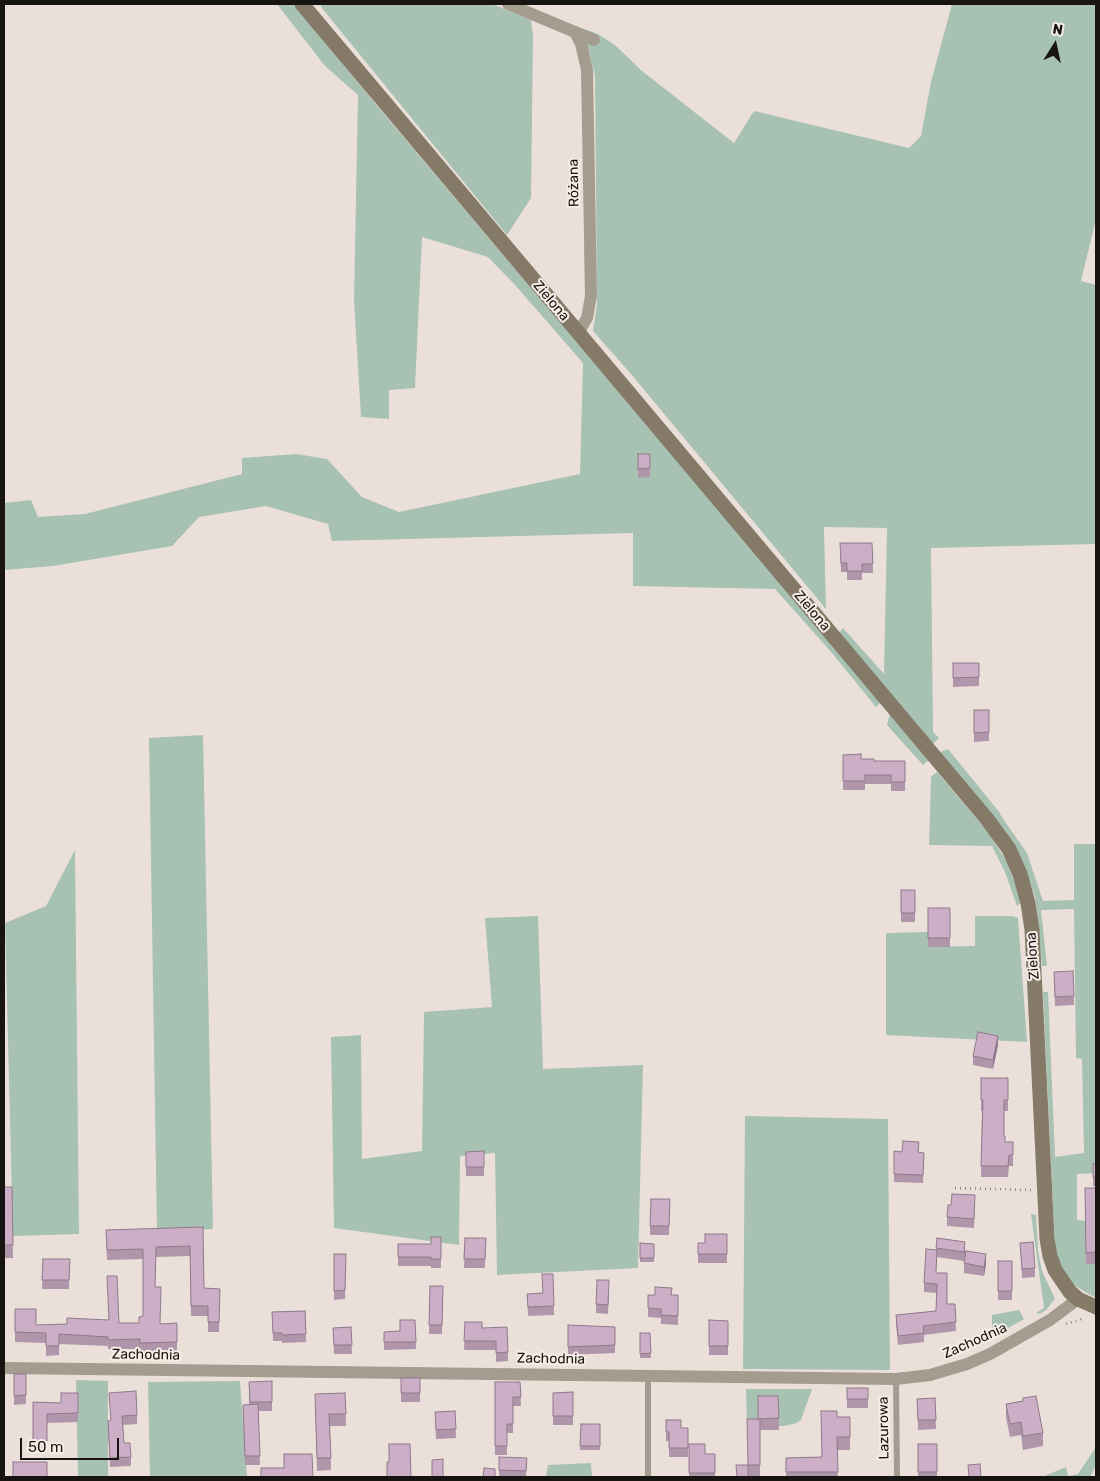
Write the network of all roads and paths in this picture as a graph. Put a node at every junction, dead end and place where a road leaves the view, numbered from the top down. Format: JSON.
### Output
{"nodes":[{"id":1,"x":302,"y":4,"type":"edge"},
{"id":2,"x":508,"y":4,"type":"edge"},
{"id":3,"x":527,"y":8,"type":"edge"},
{"id":4,"x":575,"y":32,"type":"junction"},
{"id":5,"x":594,"y":40,"type":"dead end"},
{"id":6,"x":578,"y":333,"type":"junction"},
{"id":7,"x":955,"y":1188,"type":"dead end"},
{"id":8,"x":1045,"y":1191,"type":"junction"},
{"id":9,"x":1078,"y":1298,"type":"junction"},
{"id":10,"x":1096,"y":1307,"type":"edge"},
{"id":11,"x":4,"y":1368,"type":"edge"},
{"id":12,"x":648,"y":1376,"type":"junction"},
{"id":13,"x":896,"y":1379,"type":"junction"},
{"id":14,"x":648,"y":1477,"type":"edge"},
{"id":15,"x":897,"y":1477,"type":"edge"}],
"edges":[{"from":1,"to":6,"type":"street","name":"Zielona"},
{"from":2,"to":3,"type":"street"},
{"from":3,"to":4,"type":"street"},
{"from":4,"to":5,"type":"street"},
{"from":4,"to":6,"type":"street","name":"Różana"},
{"from":6,"to":8,"type":"street","name":"Zielona"},
{"from":7,"to":8,"type":"path"},
{"from":8,"to":9,"type":"street","name":"Zielona"},
{"from":9,"to":10,"type":"street","name":"Zielona"},
{"from":9,"to":13,"type":"street","name":"Zachodnia"},
{"from":11,"to":12,"type":"street","name":"Zachodnia"},
{"from":12,"to":13,"type":"street","name":"Zachodnia"},
{"from":12,"to":14,"type":"lane"},
{"from":13,"to":15,"type":"lane","name":"Lazurowa"}]}
